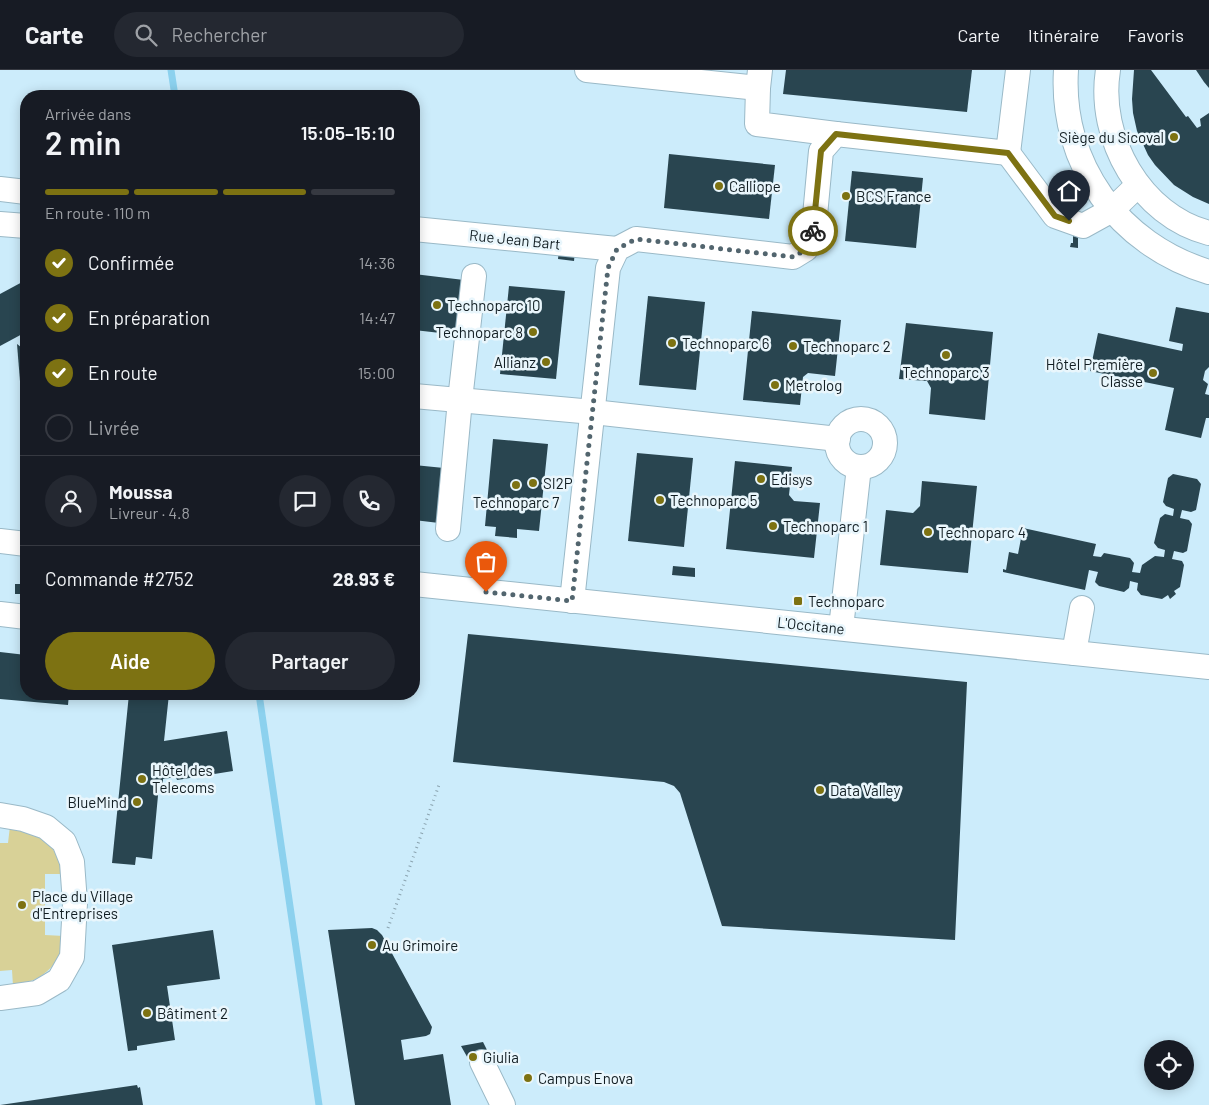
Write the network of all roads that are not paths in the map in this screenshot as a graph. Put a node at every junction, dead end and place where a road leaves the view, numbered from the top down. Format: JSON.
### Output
{"nodes":[{"id":1,"x":587,"y":70,"type":"edge"},
{"id":2,"x":1018,"y":70,"type":"edge"},
{"id":3,"x":1066,"y":70,"type":"edge"},
{"id":4,"x":1108,"y":70,"type":"edge"},
{"id":5,"x":759,"y":79,"type":"edge"},
{"id":6,"x":836,"y":134,"type":"junction"},
{"id":7,"x":1008,"y":153,"type":"junction"},
{"id":8,"x":1138,"y":185,"type":"junction"},
{"id":9,"x":0,"y":189,"type":"edge"},
{"id":10,"x":20,"y":191,"type":"edge"},
{"id":11,"x":1112,"y":210,"type":"junction"},
{"id":12,"x":0,"y":224,"type":"edge"},
{"id":13,"x":20,"y":226,"type":"edge"},
{"id":14,"x":420,"y":230,"type":"edge"},
{"id":15,"x":1209,"y":233,"type":"edge"},
{"id":16,"x":617,"y":249,"type":"junction"},
{"id":17,"x":1209,"y":272,"type":"edge"},
{"id":18,"x":474,"y":276,"type":"dead end"},
{"id":19,"x":420,"y":397,"type":"edge"},
{"id":20,"x":460,"y":400,"type":"junction"},
{"id":21,"x":592,"y":412,"type":"junction"},
{"id":22,"x":838,"y":439,"type":"junction"},
{"id":23,"x":859,"y":467,"type":"junction"},
{"id":24,"x":448,"y":530,"type":"dead end"},
{"id":25,"x":0,"y":542,"type":"edge"},
{"id":26,"x":20,"y":544,"type":"edge"},
{"id":27,"x":420,"y":585,"type":"edge"},
{"id":28,"x":572,"y":601,"type":"junction"},
{"id":29,"x":1082,"y":608,"type":"dead end"},
{"id":30,"x":0,"y":614,"type":"edge"},
{"id":31,"x":20,"y":616,"type":"edge"},
{"id":32,"x":841,"y":628,"type":"junction"},
{"id":33,"x":1074,"y":653,"type":"junction"},
{"id":34,"x":1209,"y":667,"type":"edge"},
{"id":35,"x":0,"y":815,"type":"edge"},
{"id":36,"x":0,"y":998,"type":"edge"},
{"id":37,"x":482,"y":1062,"type":"dead end"},
{"id":38,"x":503,"y":1105,"type":"edge"}],
"edges":[{"from":1,"to":5,"type":"street"},
{"from":2,"to":7,"type":"street"},
{"from":3,"to":11,"type":"street"},
{"from":4,"to":8,"type":"street"},
{"from":5,"to":6,"type":"street"},
{"from":6,"to":7,"type":"street"},
{"from":6,"to":16,"type":"street","name":"Rue Jean Bart"},
{"from":7,"to":11,"type":"street"},
{"from":8,"to":11,"type":"street"},
{"from":8,"to":15,"type":"street"},
{"from":9,"to":10,"type":"street"},
{"from":11,"to":17,"type":"street"},
{"from":12,"to":13,"type":"street"},
{"from":14,"to":16,"type":"street","name":"Rue Jean Bart"},
{"from":16,"to":21,"type":"street"},
{"from":18,"to":20,"type":"street"},
{"from":19,"to":20,"type":"street"},
{"from":20,"to":21,"type":"street"},
{"from":20,"to":24,"type":"street"},
{"from":21,"to":22,"type":"street"},
{"from":21,"to":28,"type":"street"},
{"from":22,"to":23,"type":"street"},
{"from":22,"to":23,"type":"street"},
{"from":23,"to":32,"type":"street"},
{"from":25,"to":26,"type":"street"},
{"from":27,"to":28,"type":"street","name":"L'Occitane"},
{"from":28,"to":32,"type":"street","name":"L'Occitane"},
{"from":29,"to":33,"type":"street"},
{"from":30,"to":31,"type":"street"},
{"from":32,"to":33,"type":"street","name":"L'Occitane"},
{"from":33,"to":34,"type":"street","name":"L'Occitane"},
{"from":35,"to":36,"type":"street"},
{"from":37,"to":38,"type":"street"}]}
